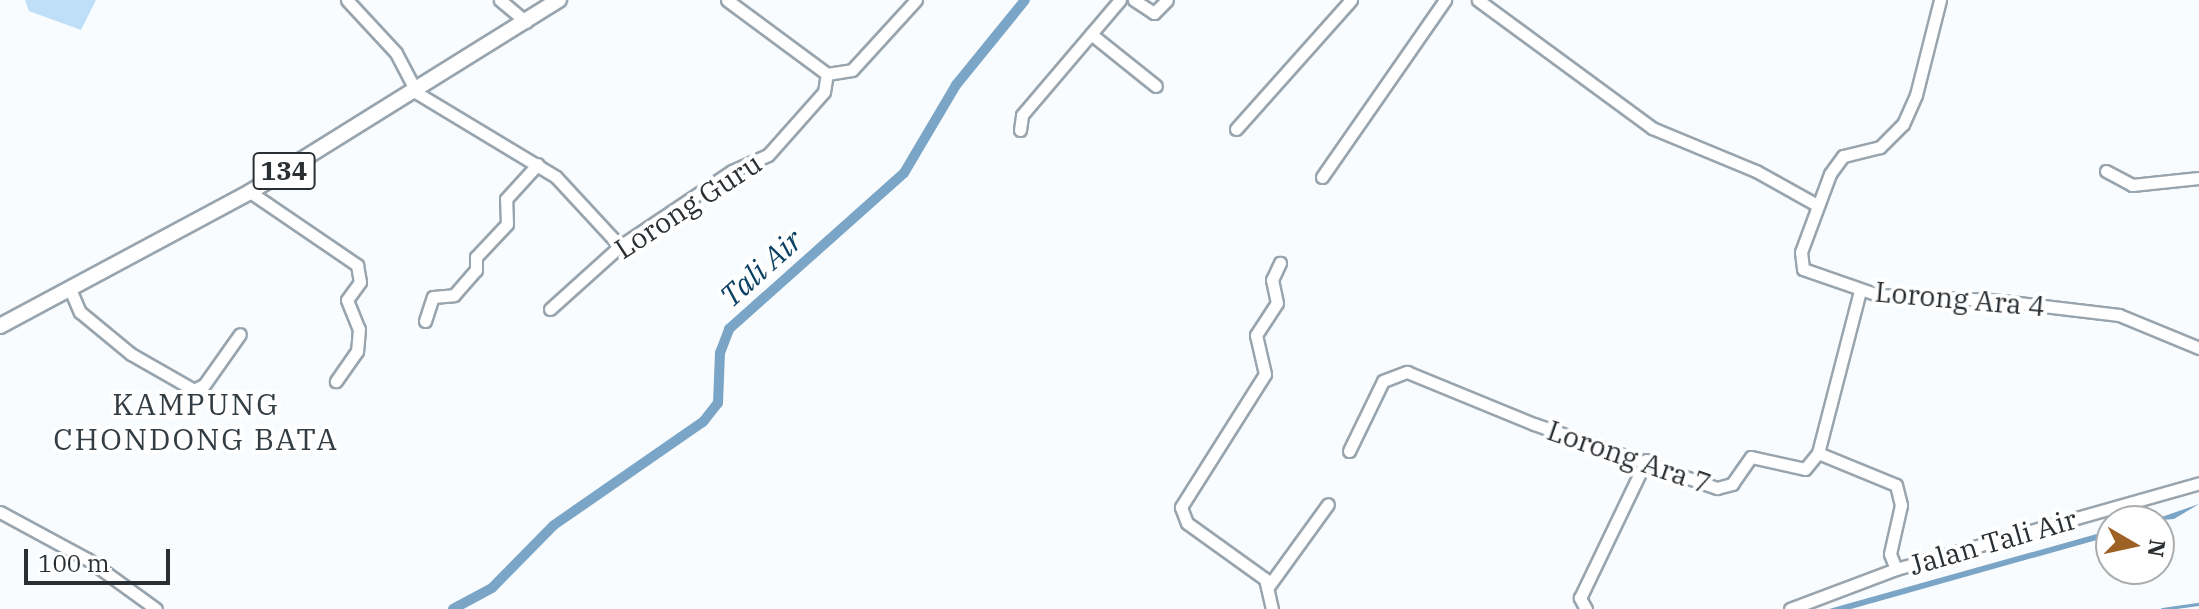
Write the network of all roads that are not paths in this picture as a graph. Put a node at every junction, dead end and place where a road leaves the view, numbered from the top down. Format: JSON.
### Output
{"nodes":[{"id":1,"x":347,"y":0,"type":"edge"},
{"id":2,"x":500,"y":0,"type":"edge"},
{"id":3,"x":559,"y":0,"type":"edge"},
{"id":4,"x":727,"y":0,"type":"edge"},
{"id":5,"x":916,"y":0,"type":"edge"},
{"id":6,"x":1120,"y":0,"type":"edge"},
{"id":7,"x":1134,"y":0,"type":"edge"},
{"id":8,"x":1167,"y":0,"type":"edge"},
{"id":9,"x":1351,"y":0,"type":"edge"},
{"id":10,"x":1445,"y":0,"type":"edge"},
{"id":11,"x":1478,"y":0,"type":"edge"},
{"id":12,"x":1940,"y":0,"type":"edge"},
{"id":13,"x":526,"y":22,"type":"junction"},
{"id":14,"x":1091,"y":34,"type":"junction"},
{"id":15,"x":827,"y":74,"type":"junction"},
{"id":16,"x":1156,"y":86,"type":"dead end"},
{"id":17,"x":417,"y":93,"type":"junction"},
{"id":18,"x":1236,"y":129,"type":"dead end"},
{"id":19,"x":1020,"y":130,"type":"dead end"},
{"id":20,"x":538,"y":164,"type":"junction"},
{"id":21,"x":2106,"y":171,"type":"dead end"},
{"id":22,"x":1322,"y":177,"type":"dead end"},
{"id":23,"x":2199,"y":178,"type":"edge"},
{"id":24,"x":250,"y":192,"type":"junction"},
{"id":25,"x":1815,"y":204,"type":"junction"},
{"id":26,"x":620,"y":246,"type":"junction"},
{"id":27,"x":1280,"y":263,"type":"dead end"},
{"id":28,"x":70,"y":289,"type":"junction"},
{"id":29,"x":1860,"y":291,"type":"junction"},
{"id":30,"x":550,"y":309,"type":"dead end"},
{"id":31,"x":425,"y":321,"type":"dead end"},
{"id":32,"x":0,"y":326,"type":"edge"},
{"id":33,"x":240,"y":334,"type":"dead end"},
{"id":34,"x":2199,"y":348,"type":"edge"},
{"id":35,"x":336,"y":381,"type":"dead end"},
{"id":36,"x":1349,"y":451,"type":"dead end"},
{"id":37,"x":1818,"y":453,"type":"junction"},
{"id":38,"x":1646,"y":460,"type":"junction"},
{"id":39,"x":2199,"y":483,"type":"edge"},
{"id":40,"x":1328,"y":504,"type":"dead end"},
{"id":41,"x":0,"y":512,"type":"edge"},
{"id":42,"x":1896,"y":569,"type":"junction"},
{"id":43,"x":1268,"y":587,"type":"junction"},
{"id":44,"x":156,"y":609,"type":"edge"},
{"id":45,"x":1272,"y":609,"type":"edge"},
{"id":46,"x":1586,"y":609,"type":"edge"},
{"id":47,"x":1790,"y":609,"type":"edge"}],
"edges":[{"from":1,"to":17,"type":"street"},
{"from":2,"to":13,"type":"street"},
{"from":3,"to":13,"type":"main road","number":"134"},
{"from":4,"to":15,"type":"street"},
{"from":5,"to":15,"type":"street"},
{"from":6,"to":14,"type":"street"},
{"from":7,"to":8,"type":"street"},
{"from":9,"to":18,"type":"street"},
{"from":10,"to":22,"type":"street"},
{"from":11,"to":25,"type":"street"},
{"from":12,"to":25,"type":"street","name":"Lorong Ara 4"},
{"from":13,"to":17,"type":"main road","number":"134"},
{"from":14,"to":16,"type":"street"},
{"from":14,"to":19,"type":"street"},
{"from":15,"to":26,"type":"street","name":"Lorong Guru"},
{"from":17,"to":20,"type":"street"},
{"from":17,"to":24,"type":"main road","number":"134"},
{"from":20,"to":26,"type":"street"},
{"from":20,"to":31,"type":"street"},
{"from":21,"to":23,"type":"street"},
{"from":24,"to":28,"type":"main road","number":"134"},
{"from":24,"to":35,"type":"street"},
{"from":25,"to":29,"type":"street","name":"Lorong Ara 4"},
{"from":26,"to":30,"type":"street","name":"Lorong Guru"},
{"from":27,"to":43,"type":"street"},
{"from":28,"to":32,"type":"main road","number":"134"},
{"from":28,"to":33,"type":"street"},
{"from":29,"to":34,"type":"street","name":"Lorong Ara 4"},
{"from":29,"to":37,"type":"street"},
{"from":36,"to":38,"type":"street","name":"Lorong Ara 7"},
{"from":37,"to":38,"type":"street","name":"Lorong Ara 7"},
{"from":37,"to":42,"type":"street"},
{"from":38,"to":46,"type":"street"},
{"from":39,"to":42,"type":"street","name":"Jalan Tali Air"},
{"from":40,"to":43,"type":"street"},
{"from":41,"to":44,"type":"street"},
{"from":42,"to":47,"type":"street","name":"Jalan Tali Air"},
{"from":43,"to":45,"type":"street"}]}
